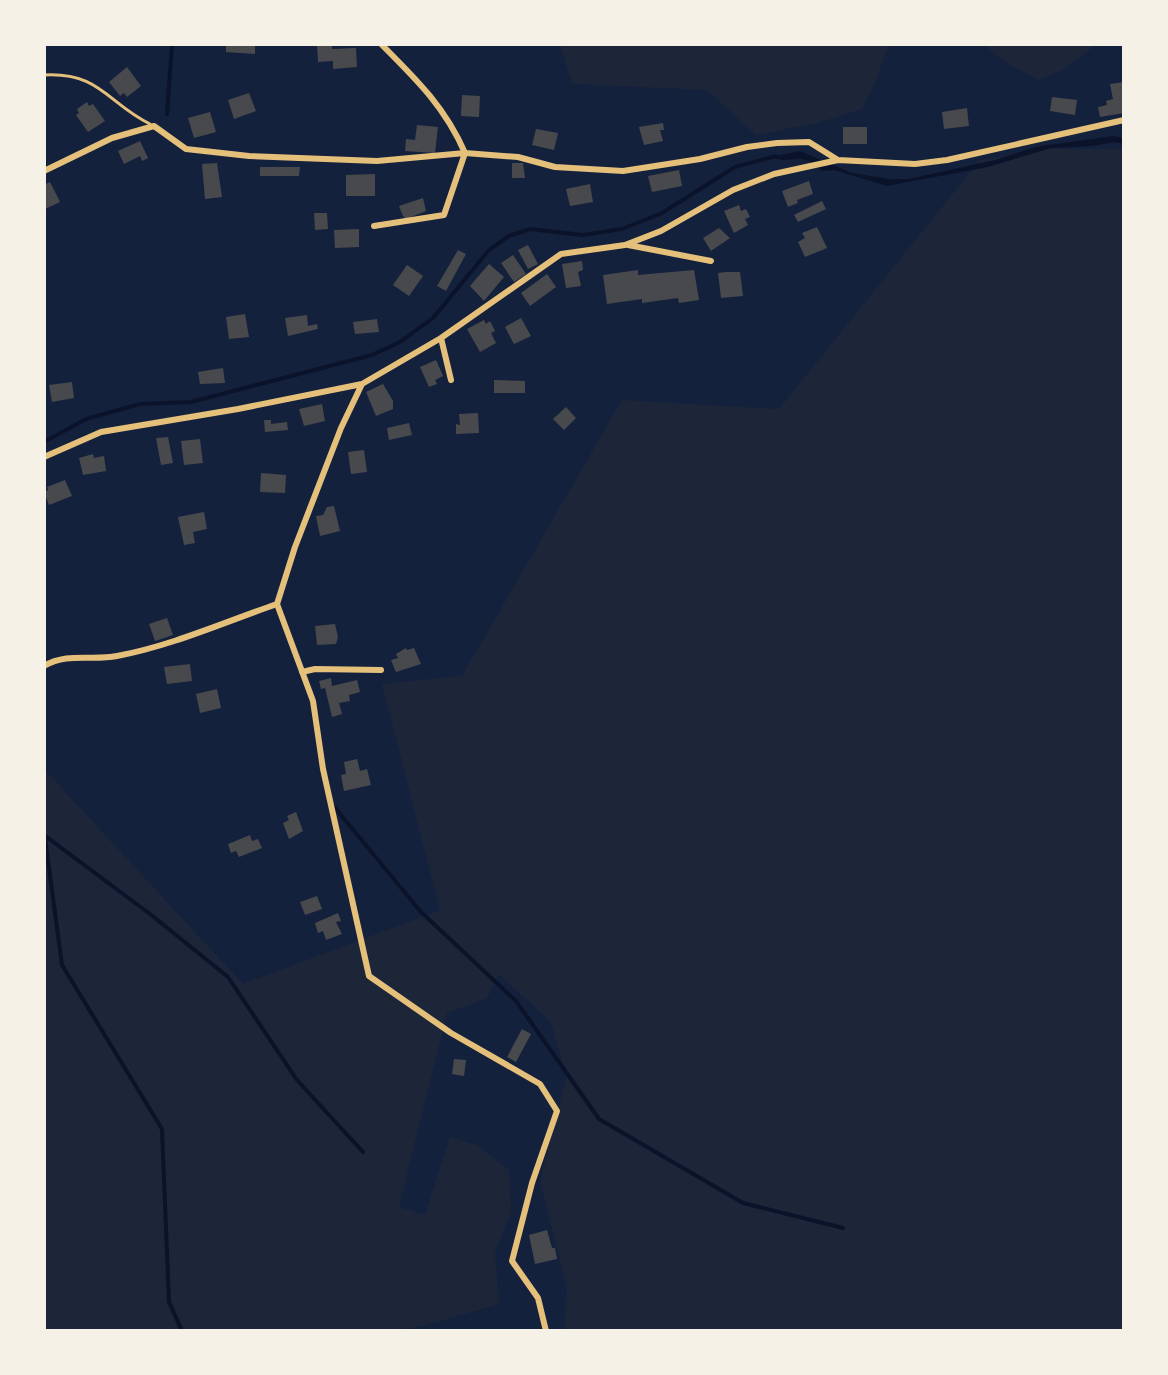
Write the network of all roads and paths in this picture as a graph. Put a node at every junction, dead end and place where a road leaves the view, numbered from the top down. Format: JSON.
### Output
{"nodes":[{"id":1,"x":381,"y":44,"type":"edge"},
{"id":2,"x":44,"y":75,"type":"edge"},
{"id":3,"x":1124,"y":120,"type":"edge"},
{"id":4,"x":154,"y":126,"type":"junction"},
{"id":5,"x":465,"y":153,"type":"junction"},
{"id":6,"x":836,"y":161,"type":"junction"},
{"id":7,"x":44,"y":171,"type":"edge"},
{"id":8,"x":374,"y":226,"type":"dead end"},
{"id":9,"x":625,"y":245,"type":"junction"},
{"id":10,"x":711,"y":261,"type":"dead end"},
{"id":11,"x":441,"y":338,"type":"junction"},
{"id":12,"x":451,"y":380,"type":"dead end"},
{"id":13,"x":362,"y":384,"type":"junction"},
{"id":14,"x":44,"y":457,"type":"edge"},
{"id":15,"x":277,"y":604,"type":"junction"},
{"id":16,"x":44,"y":666,"type":"edge"},
{"id":17,"x":381,"y":670,"type":"dead end"},
{"id":18,"x":302,"y":672,"type":"junction"},
{"id":19,"x":546,"y":1331,"type":"edge"}],
"edges":[{"from":1,"to":5,"type":"street"},
{"from":2,"to":4,"type":"lane"},
{"from":3,"to":6,"type":"street"},
{"from":4,"to":5,"type":"street"},
{"from":4,"to":7,"type":"street"},
{"from":5,"to":6,"type":"street"},
{"from":5,"to":8,"type":"street"},
{"from":6,"to":9,"type":"street"},
{"from":9,"to":10,"type":"street"},
{"from":9,"to":11,"type":"street"},
{"from":11,"to":12,"type":"street"},
{"from":11,"to":13,"type":"street"},
{"from":13,"to":14,"type":"street"},
{"from":13,"to":15,"type":"street"},
{"from":15,"to":16,"type":"street"},
{"from":15,"to":18,"type":"street"},
{"from":17,"to":18,"type":"street"},
{"from":18,"to":19,"type":"street"}]}
